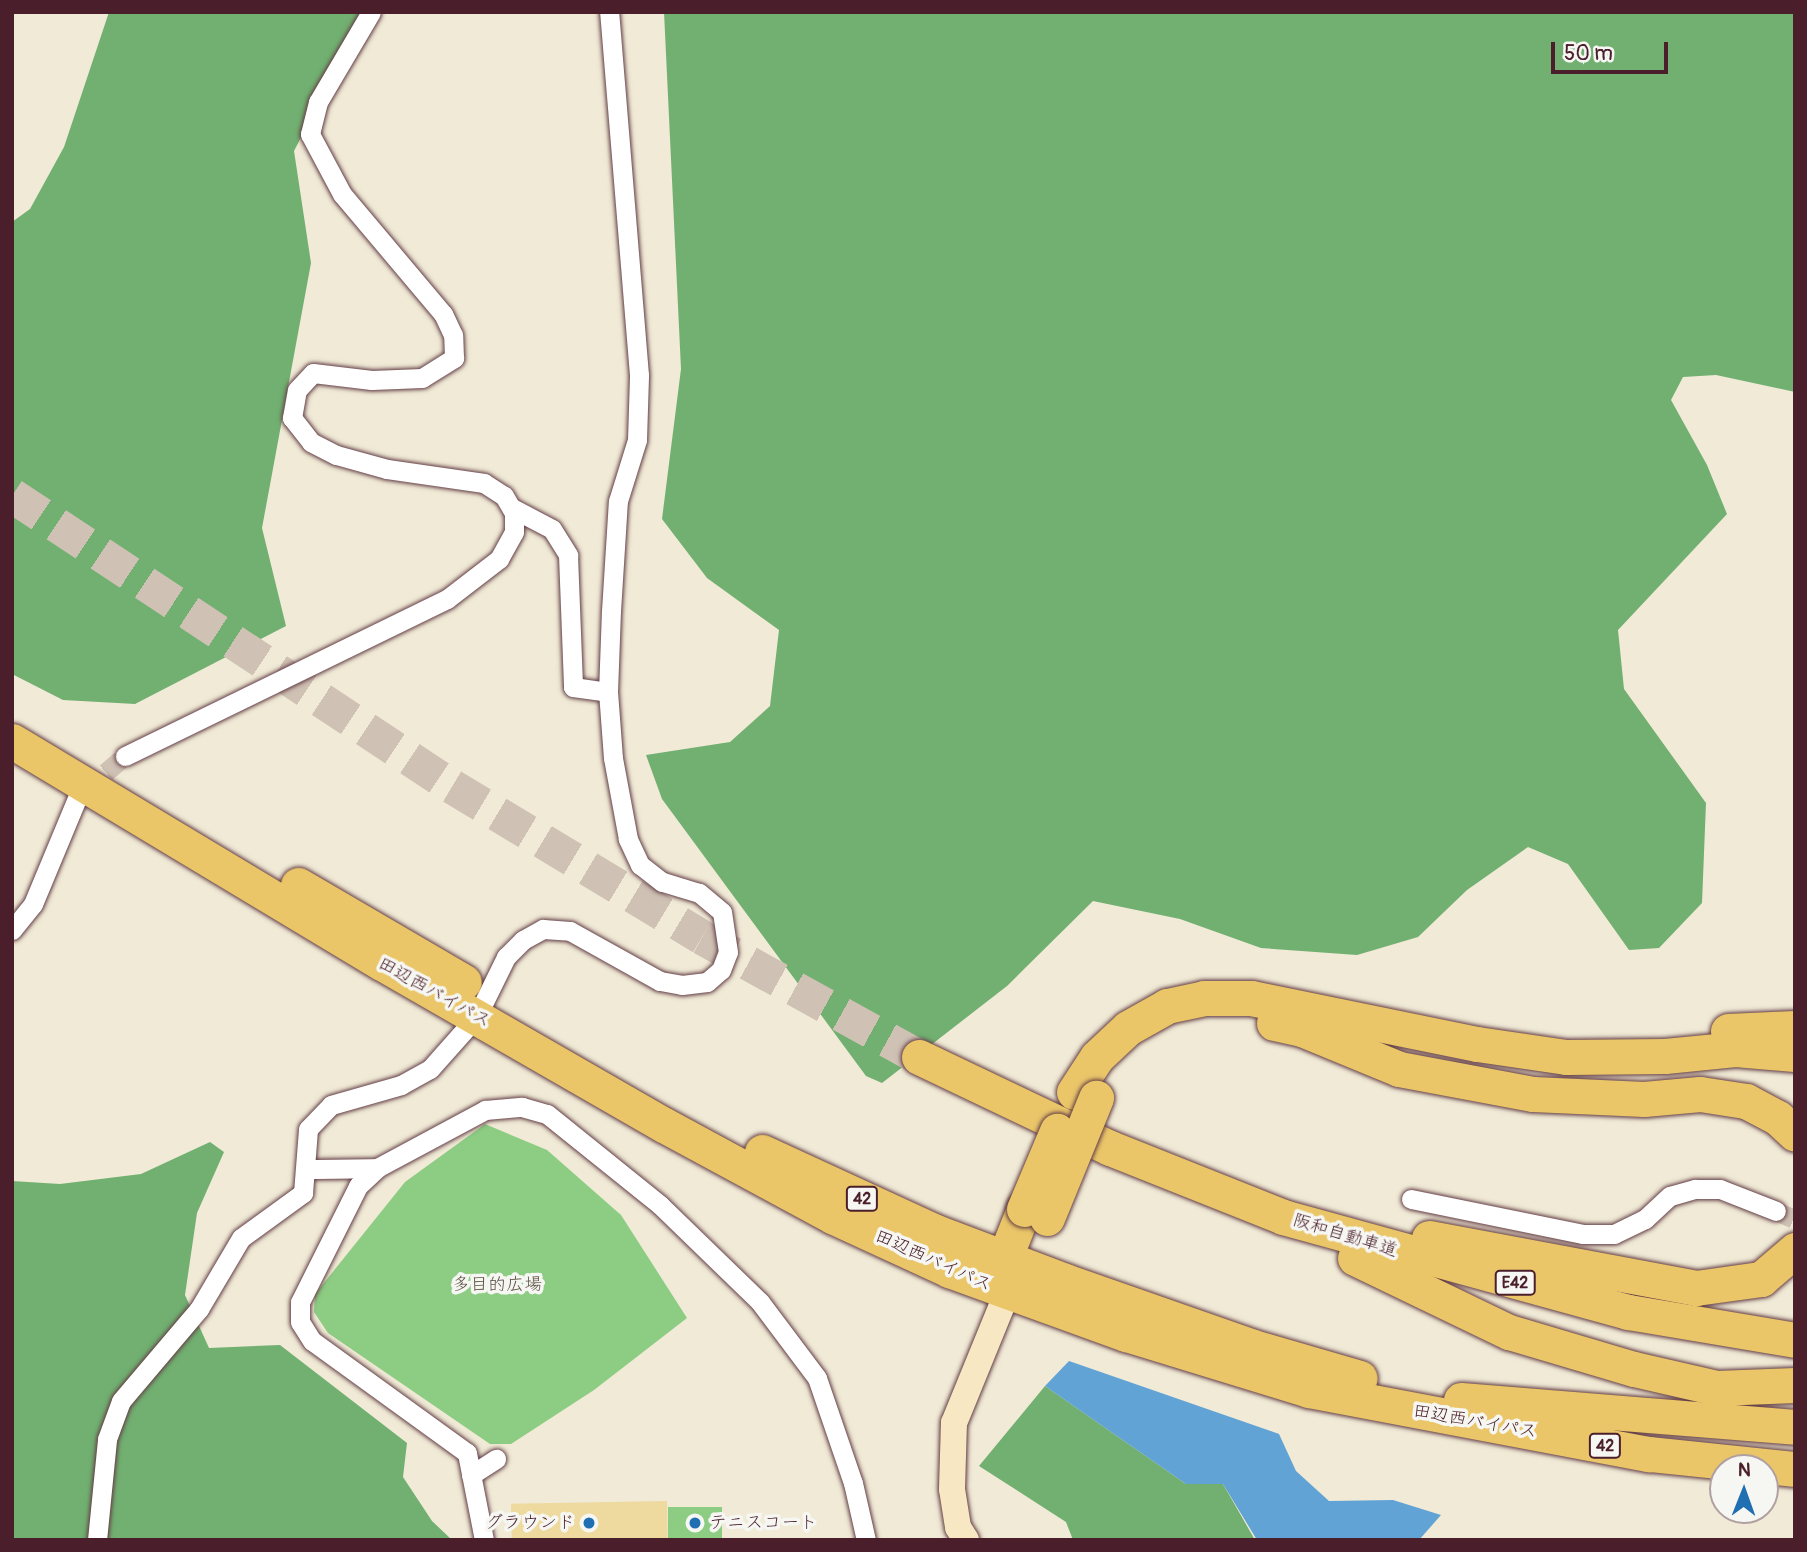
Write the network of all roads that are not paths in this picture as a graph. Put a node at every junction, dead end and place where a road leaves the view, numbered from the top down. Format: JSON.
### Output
{"nodes":[{"id":1,"x":371,"y":12,"type":"edge"},
{"id":2,"x":609,"y":12,"type":"edge"},
{"id":3,"x":512,"y":508,"type":"junction"},
{"id":4,"x":608,"y":692,"type":"junction"},
{"id":5,"x":12,"y":730,"type":"edge"},
{"id":6,"x":12,"y":741,"type":"edge"},
{"id":7,"x":125,"y":755,"type":"tunnel mouth"},
{"id":8,"x":78,"y":796,"type":"tunnel mouth"},
{"id":9,"x":12,"y":930,"type":"edge"},
{"id":10,"x":482,"y":1006,"type":"junction"},
{"id":11,"x":1795,"y":1028,"type":"edge"},
{"id":12,"x":1353,"y":1049,"type":"junction"},
{"id":13,"x":1795,"y":1054,"type":"edge"},
{"id":14,"x":1605,"y":1055,"type":"junction"},
{"id":15,"x":919,"y":1057,"type":"tunnel mouth"},
{"id":16,"x":1795,"y":1077,"type":"edge"},
{"id":17,"x":1085,"y":1095,"type":"junction"},
{"id":18,"x":1795,"y":1134,"type":"edge"},
{"id":19,"x":1110,"y":1148,"type":"junction"},
{"id":20,"x":377,"y":1168,"type":"junction"},
{"id":21,"x":308,"y":1169,"type":"junction"},
{"id":22,"x":1411,"y":1199,"type":"dead end"},
{"id":23,"x":1776,"y":1211,"type":"tunnel mouth"},
{"id":24,"x":1283,"y":1217,"type":"junction"},
{"id":25,"x":1795,"y":1250,"type":"edge"},
{"id":26,"x":1018,"y":1262,"type":"junction"},
{"id":27,"x":1007,"y":1293,"type":"junction"},
{"id":28,"x":1795,"y":1340,"type":"edge"},
{"id":29,"x":1793,"y":1385,"type":"edge"},
{"id":30,"x":1458,"y":1399,"type":"junction"},
{"id":31,"x":1417,"y":1412,"type":"junction"},
{"id":32,"x":1795,"y":1427,"type":"edge"},
{"id":33,"x":1795,"y":1450,"type":"edge"},
{"id":34,"x":467,"y":1452,"type":"junction"},
{"id":35,"x":1795,"y":1469,"type":"edge"},
{"id":36,"x":471,"y":1475,"type":"junction"},
{"id":37,"x":1709,"y":1476,"type":"edge"},
{"id":38,"x":97,"y":1540,"type":"edge"},
{"id":39,"x":484,"y":1540,"type":"edge"},
{"id":40,"x":866,"y":1540,"type":"edge"},
{"id":41,"x":966,"y":1540,"type":"edge"}],
"edges":[{"from":1,"to":3,"type":"street"},
{"from":2,"to":4,"type":"street"},
{"from":3,"to":4,"type":"street"},
{"from":3,"to":7,"type":"street"},
{"from":4,"to":10,"type":"street"},
{"from":5,"to":10,"type":"highway","name":"田辺西バイパス","number":"42"},
{"from":6,"to":10,"type":"highway","name":"田辺西バイパス","number":"42"},
{"from":8,"to":9,"type":"street"},
{"from":10,"to":21,"type":"street"},
{"from":10,"to":26,"type":"highway","name":"田辺西バイパス","number":"42"},
{"from":10,"to":27,"type":"highway","name":"田辺西バイパス","number":"42"},
{"from":11,"to":14,"type":"highway"},
{"from":12,"to":16,"type":"highway"},
{"from":12,"to":17,"type":"highway"},
{"from":12,"to":18,"type":"highway"},
{"from":13,"to":14,"type":"highway"},
{"from":14,"to":17,"type":"highway"},
{"from":15,"to":19,"type":"highway","name":"阪和自動車道","number":"E42"},
{"from":17,"to":26,"type":"highway","bridge":true},
{"from":19,"to":24,"type":"highway","name":"阪和自動車道","number":"E42"},
{"from":19,"to":25,"type":"highway"},
{"from":20,"to":21,"type":"street"},
{"from":20,"to":34,"type":"street"},
{"from":20,"to":40,"type":"street"},
{"from":21,"to":38,"type":"street"},
{"from":22,"to":23,"type":"street"},
{"from":24,"to":28,"type":"highway","name":"阪和自動車道","number":"E42"},
{"from":24,"to":29,"type":"highway"},
{"from":26,"to":27,"type":"highway"},
{"from":26,"to":30,"type":"highway","name":"田辺西バイパス","number":"42"},
{"from":27,"to":31,"type":"highway","name":"田辺西バイパス","number":"42"},
{"from":27,"to":41,"type":"street"},
{"from":30,"to":32,"type":"highway","number":"42"},
{"from":30,"to":33,"type":"highway","name":"田辺西バイパス","number":"42"},
{"from":31,"to":35,"type":"highway","name":"田辺西バイパス","number":"42"},
{"from":31,"to":37,"type":"highway","number":"42"},
{"from":34,"to":36,"type":"street"},
{"from":34,"to":36,"type":"street"},
{"from":36,"to":39,"type":"street"}]}
